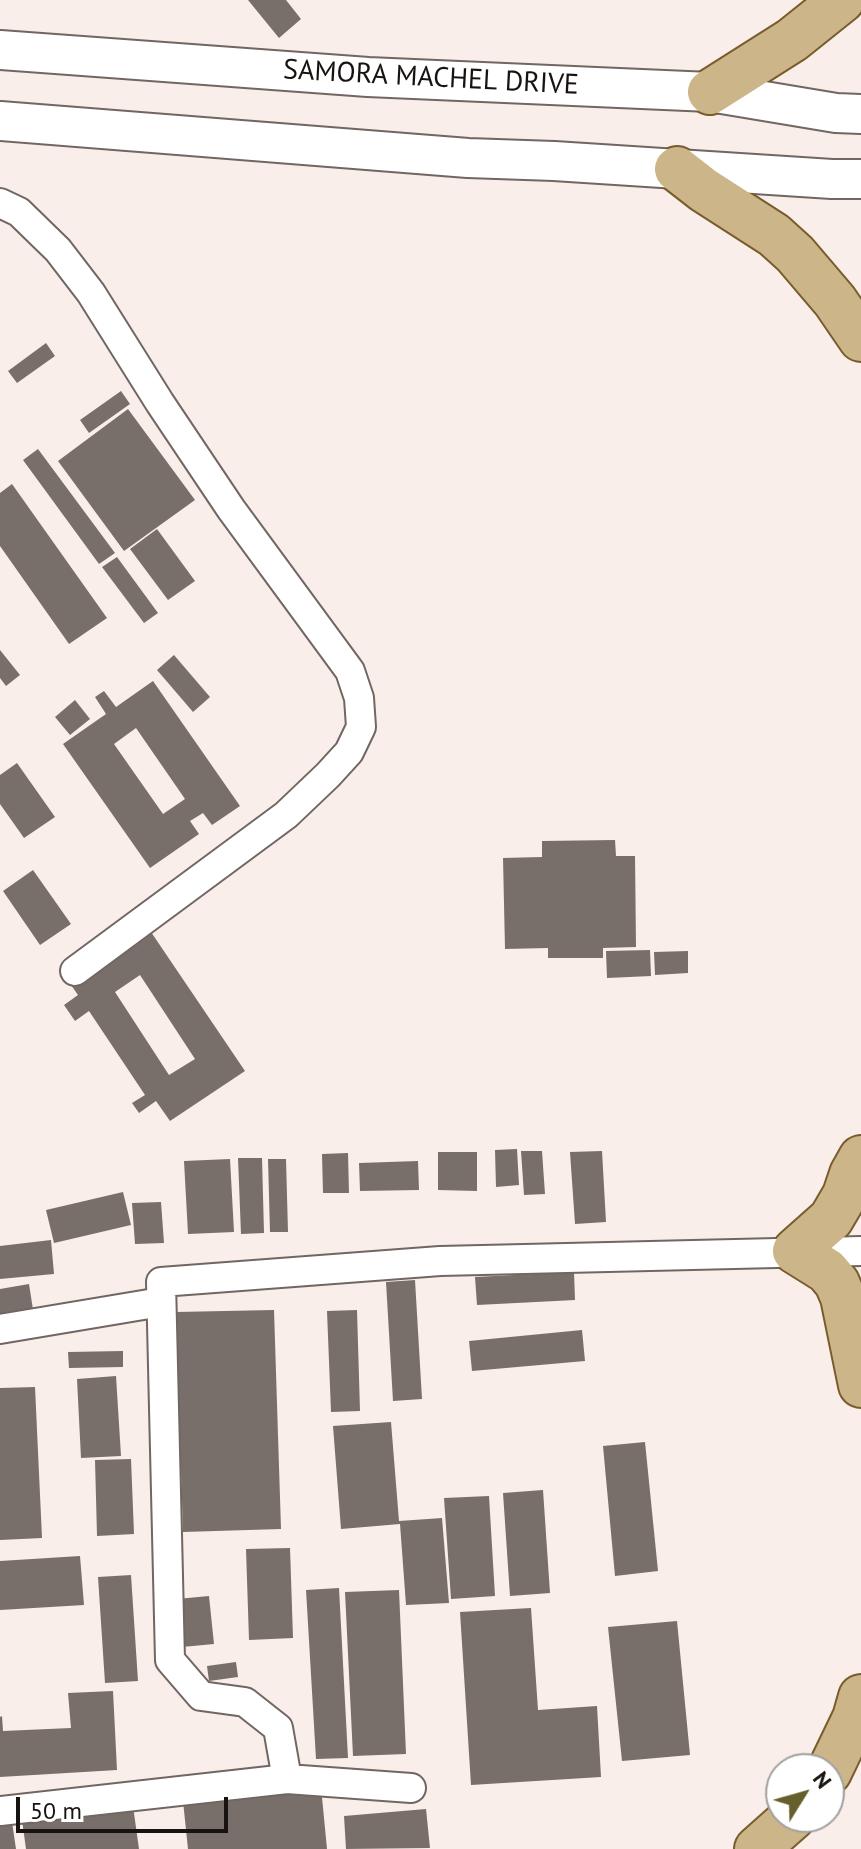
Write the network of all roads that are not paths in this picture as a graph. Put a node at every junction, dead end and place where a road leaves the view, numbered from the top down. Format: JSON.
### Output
{"nodes":[{"id":1,"x":842,"y":0,"type":"edge"},
{"id":2,"x":0,"y":50,"type":"edge"},
{"id":3,"x":710,"y":92,"type":"junction"},
{"id":4,"x":861,"y":114,"type":"edge"},
{"id":5,"x":0,"y":121,"type":"edge"},
{"id":6,"x":677,"y":169,"type":"junction"},
{"id":7,"x":861,"y":179,"type":"edge"},
{"id":8,"x":0,"y":203,"type":"edge"},
{"id":9,"x":861,"y":339,"type":"edge"},
{"id":10,"x":75,"y":971,"type":"dead end"},
{"id":11,"x":861,"y":1158,"type":"edge"},
{"id":12,"x":795,"y":1251,"type":"junction"},
{"id":13,"x":861,"y":1251,"type":"edge"},
{"id":14,"x":161,"y":1302,"type":"junction"},
{"id":15,"x":0,"y":1329,"type":"edge"},
{"id":16,"x":861,"y":1385,"type":"edge"},
{"id":17,"x":861,"y":1697,"type":"edge"},
{"id":18,"x":838,"y":1753,"type":"edge"},
{"id":19,"x":287,"y":1779,"type":"junction"},
{"id":20,"x":411,"y":1788,"type":"dead end"},
{"id":21,"x":0,"y":1811,"type":"edge"},
{"id":22,"x":775,"y":1833,"type":"edge"},
{"id":23,"x":757,"y":1849,"type":"edge"}],
"edges":[{"from":1,"to":3,"type":"main road"},
{"from":2,"to":3,"type":"main road","name":"SAMORA MACHEL DRIVE"},
{"from":3,"to":4,"type":"main road","name":"SAMORA MACHEL DRIVE"},
{"from":5,"to":6,"type":"main road"},
{"from":6,"to":7,"type":"main road"},
{"from":6,"to":9,"type":"main road"},
{"from":8,"to":10,"type":"street"},
{"from":11,"to":12,"type":"main road"},
{"from":12,"to":13,"type":"street"},
{"from":12,"to":14,"type":"street"},
{"from":12,"to":16,"type":"main road"},
{"from":14,"to":15,"type":"street"},
{"from":14,"to":19,"type":"street"},
{"from":17,"to":18,"type":"main road"},
{"from":19,"to":20,"type":"street"},
{"from":19,"to":21,"type":"street"},
{"from":22,"to":23,"type":"main road"}]}
